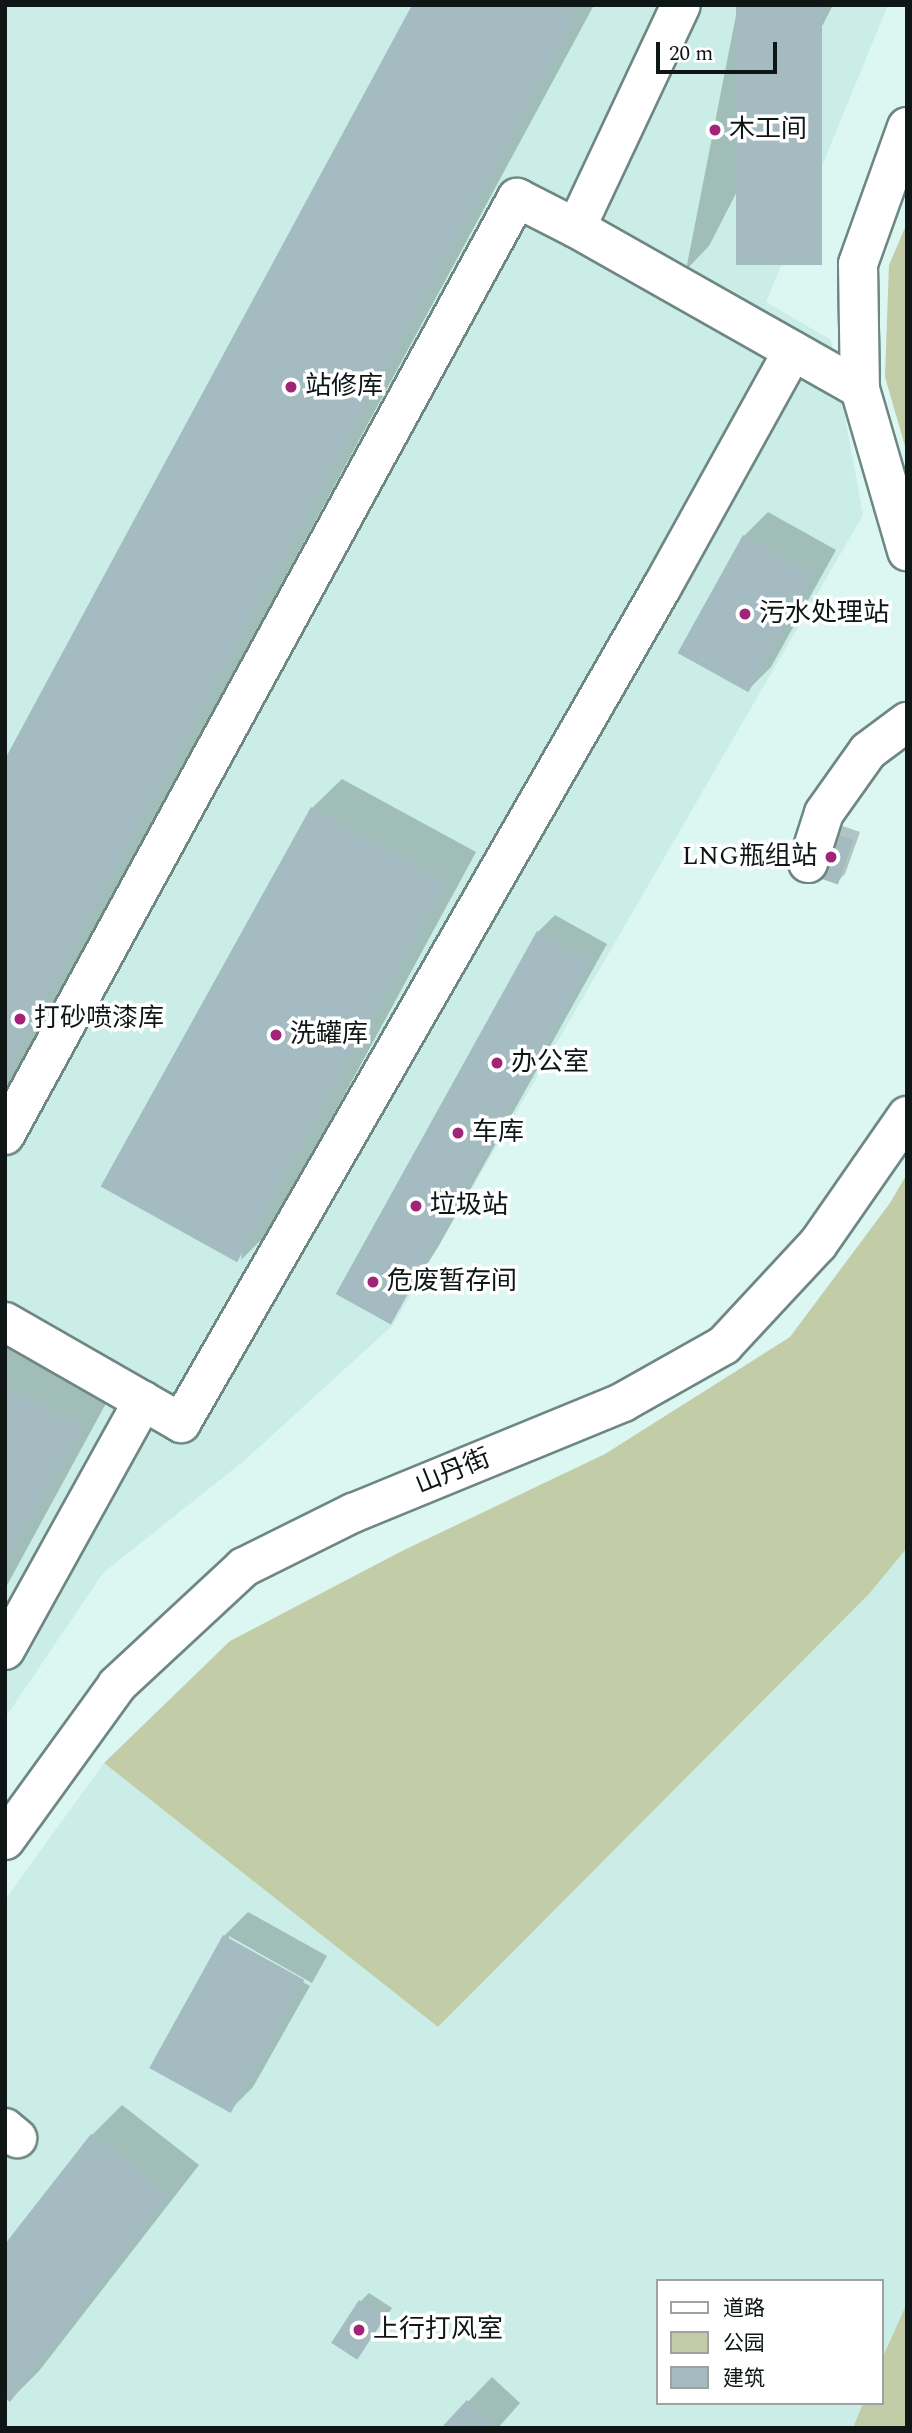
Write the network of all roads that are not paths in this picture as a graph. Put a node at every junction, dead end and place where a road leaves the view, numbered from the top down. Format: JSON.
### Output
{"nodes":[{"id":1,"x":681,"y":5,"type":"edge"},
{"id":2,"x":907,"y":127,"type":"edge"},
{"id":3,"x":576,"y":228,"type":"junction"},
{"id":4,"x":793,"y":351,"type":"junction"},
{"id":5,"x":860,"y":390,"type":"junction"},
{"id":6,"x":907,"y":551,"type":"edge"},
{"id":7,"x":907,"y":722,"type":"edge"},
{"id":8,"x":808,"y":863,"type":"dead end"},
{"id":9,"x":907,"y":1116,"type":"edge"},
{"id":10,"x":5,"y":1135,"type":"edge"},
{"id":11,"x":5,"y":1322,"type":"edge"},
{"id":12,"x":142,"y":1401,"type":"junction"},
{"id":13,"x":5,"y":1650,"type":"edge"},
{"id":14,"x":5,"y":1840,"type":"edge"}],
"edges":[{"from":1,"to":3,"type":"lane"},
{"from":2,"to":5,"type":"lane"},
{"from":3,"to":4,"type":"lane"},
{"from":3,"to":10,"type":"lane"},
{"from":4,"to":5,"type":"lane"},
{"from":4,"to":12,"type":"lane"},
{"from":5,"to":6,"type":"lane"},
{"from":7,"to":8,"type":"lane"},
{"from":9,"to":14,"type":"lane","name":"山丹街"},
{"from":11,"to":12,"type":"lane"},
{"from":12,"to":13,"type":"lane"}]}
